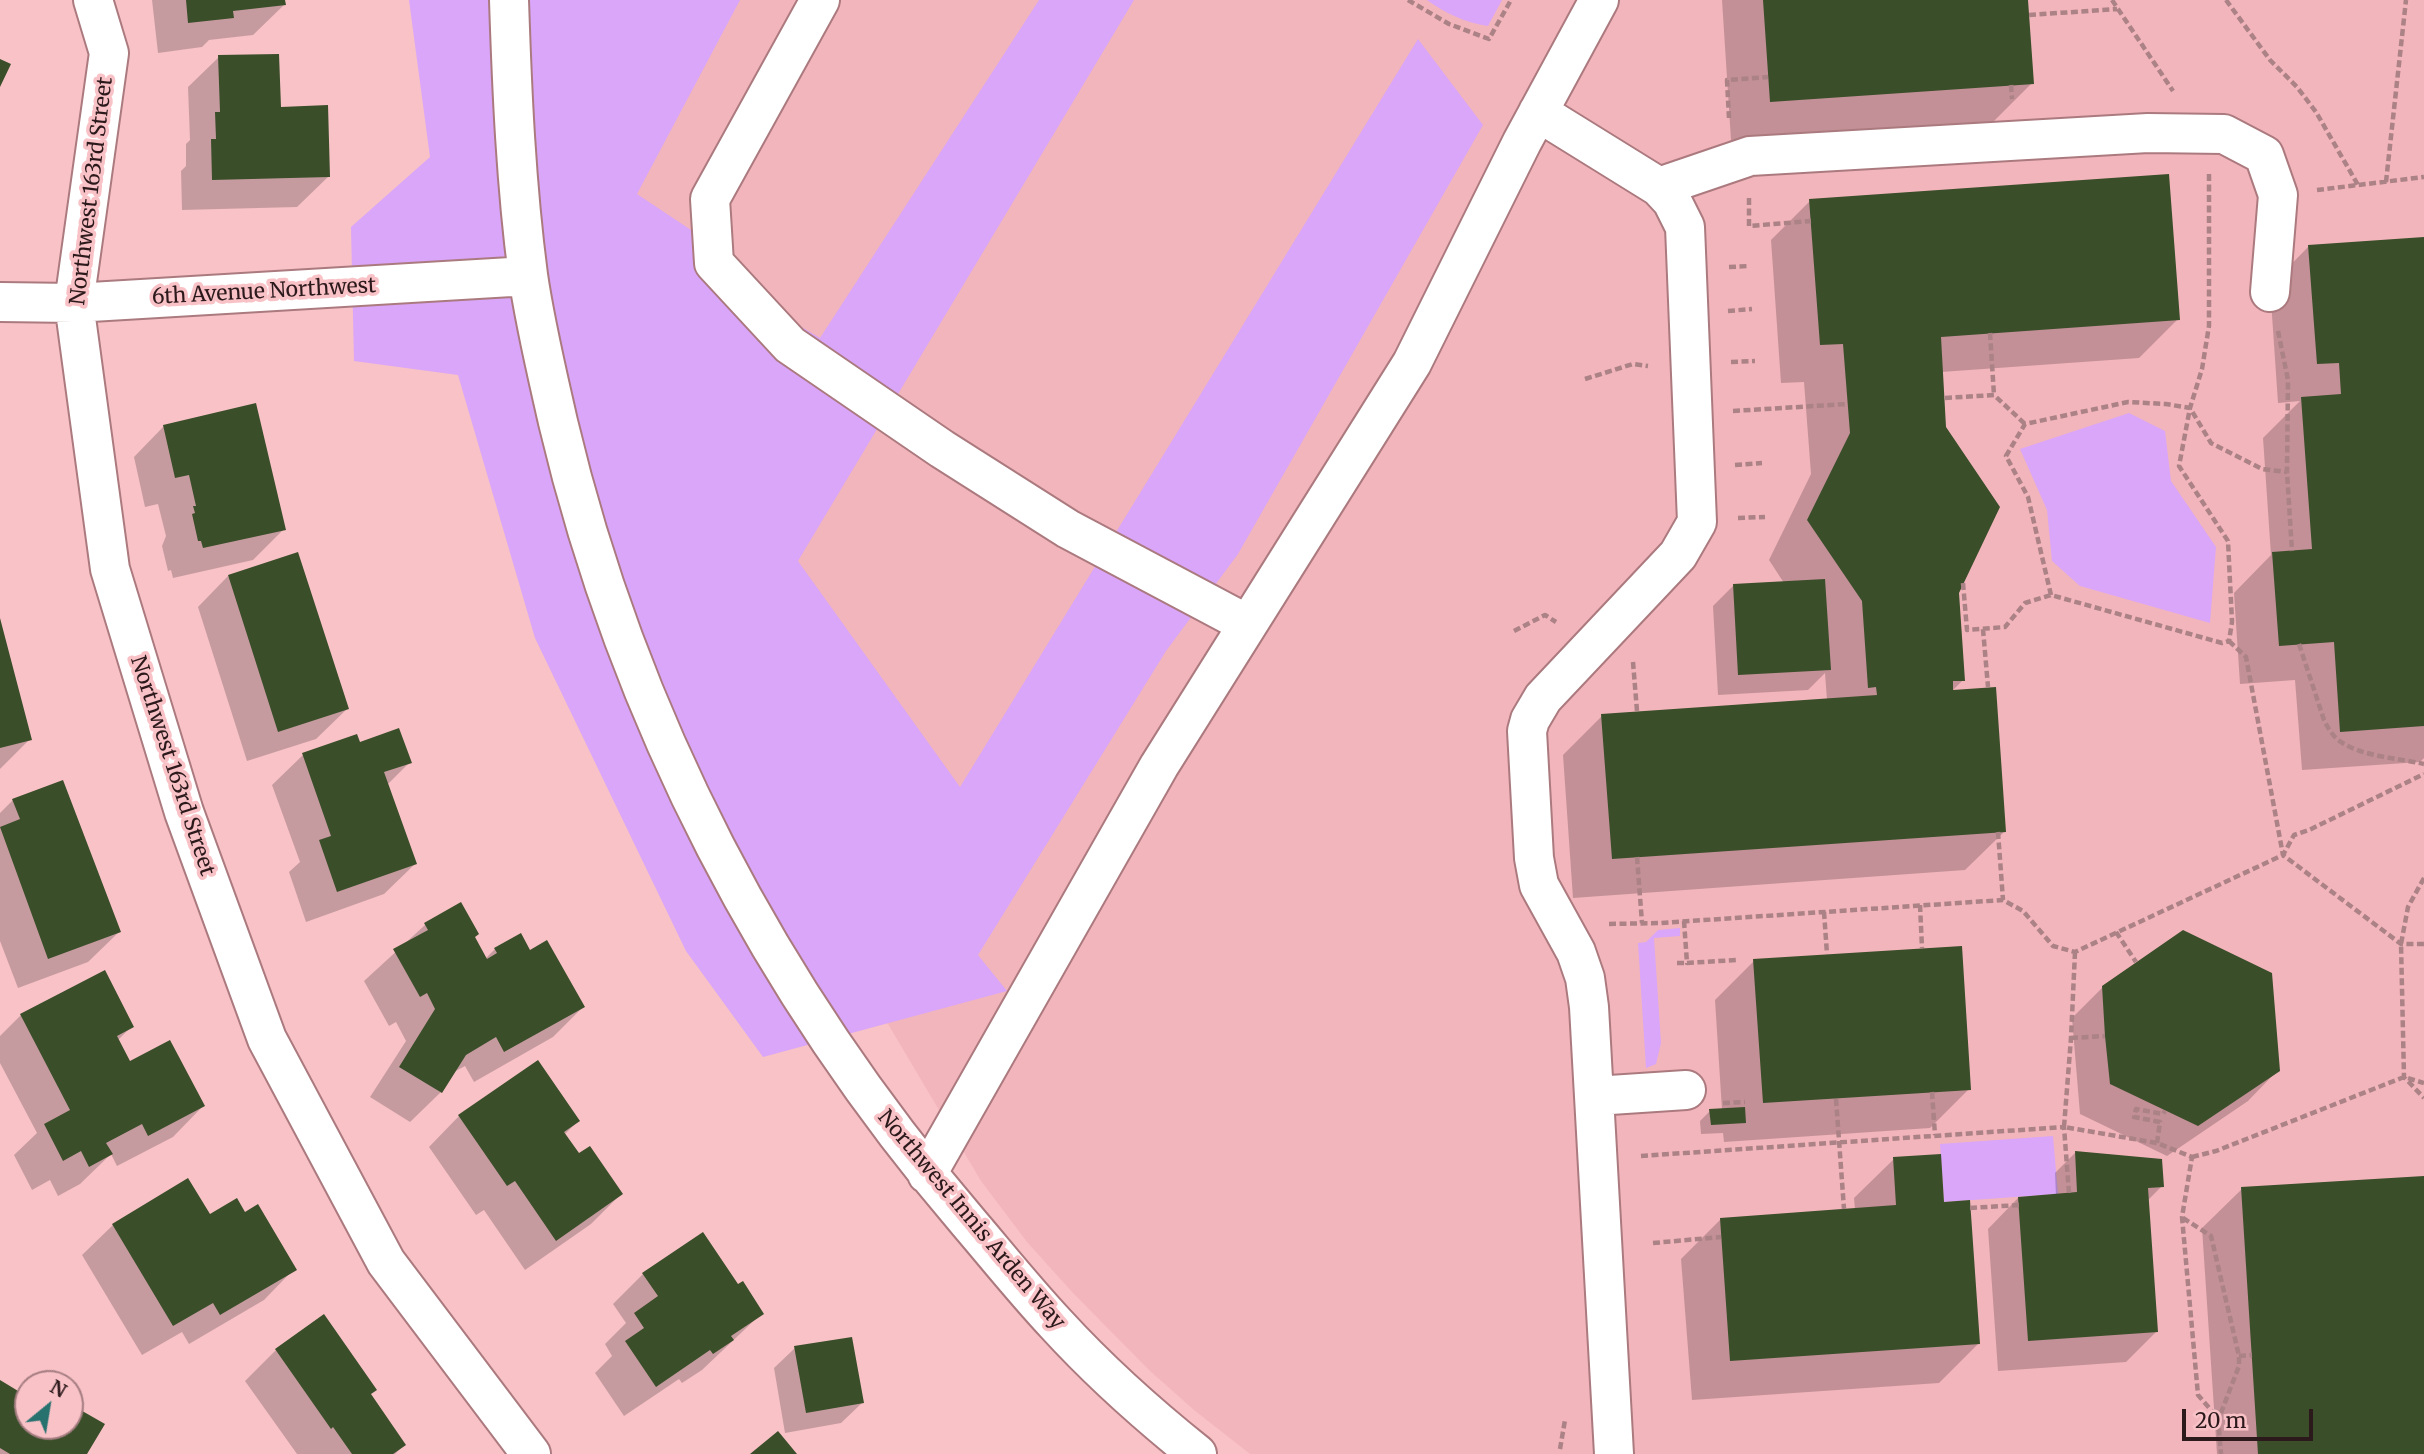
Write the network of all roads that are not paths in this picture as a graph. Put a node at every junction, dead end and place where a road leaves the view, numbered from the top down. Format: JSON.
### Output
{"nodes":[{"id":1,"x":93,"y":0,"type":"edge"},
{"id":2,"x":509,"y":0,"type":"edge"},
{"id":3,"x":820,"y":0,"type":"edge"},
{"id":4,"x":1599,"y":0,"type":"edge"},
{"id":5,"x":1538,"y":112,"type":"junction"},
{"id":6,"x":1659,"y":187,"type":"junction"},
{"id":7,"x":528,"y":276,"type":"junction"},
{"id":8,"x":2270,"y":292,"type":"road end"},
{"id":9,"x":0,"y":302,"type":"edge"},
{"id":10,"x":74,"y":303,"type":"junction"},
{"id":11,"x":1247,"y":624,"type":"junction"},
{"id":12,"x":1686,"y":1090,"type":"dead end"},
{"id":13,"x":1595,"y":1096,"type":"junction"},
{"id":14,"x":927,"y":1174,"type":"junction"},
{"id":15,"x":531,"y":1454,"type":"edge"},
{"id":16,"x":1197,"y":1454,"type":"edge"},
{"id":17,"x":1614,"y":1454,"type":"edge"}],
"edges":[{"from":1,"to":10,"type":"street","name":"Northwest 163rd Street"},
{"from":2,"to":7,"type":"street","name":"Northwest Innis Arden Way"},
{"from":3,"to":11,"type":"street"},
{"from":4,"to":5,"type":"street"},
{"from":5,"to":6,"type":"street"},
{"from":5,"to":11,"type":"street"},
{"from":6,"to":8,"type":"street"},
{"from":6,"to":13,"type":"street"},
{"from":7,"to":10,"type":"street","name":"6th Avenue Northwest"},
{"from":7,"to":14,"type":"street","name":"Northwest Innis Arden Way"},
{"from":9,"to":10,"type":"street","name":"6th Avenue Northwest"},
{"from":10,"to":15,"type":"street","name":"Northwest 163rd Street"},
{"from":11,"to":14,"type":"street"},
{"from":12,"to":13,"type":"street"},
{"from":13,"to":17,"type":"street"},
{"from":14,"to":16,"type":"street","name":"Northwest Innis Arden Way"}]}
